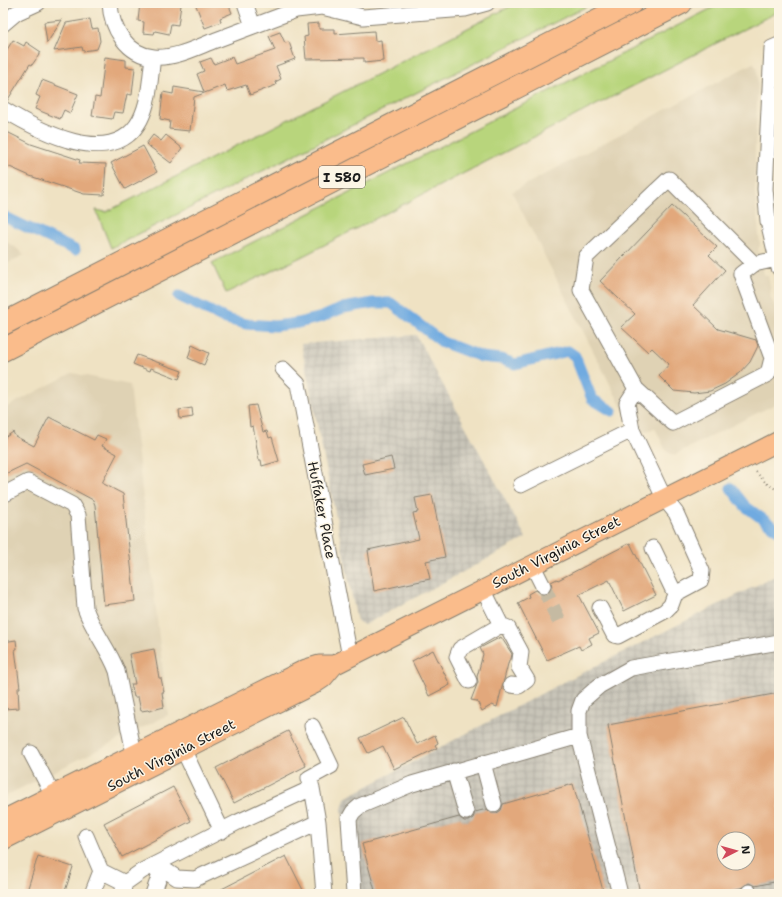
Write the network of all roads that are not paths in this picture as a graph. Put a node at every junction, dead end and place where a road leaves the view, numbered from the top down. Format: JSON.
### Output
{"nodes":[{"id":1,"x":38,"y":3,"type":"edge"},
{"id":2,"x":110,"y":3,"type":"edge"},
{"id":3,"x":245,"y":3,"type":"edge"},
{"id":4,"x":487,"y":3,"type":"edge"},
{"id":5,"x":631,"y":3,"type":"edge"},
{"id":6,"x":681,"y":3,"type":"edge"},
{"id":7,"x":3,"y":24,"type":"edge"},
{"id":8,"x":253,"y":26,"type":"junction"},
{"id":9,"x":775,"y":46,"type":"edge"},
{"id":10,"x":153,"y":57,"type":"junction"},
{"id":11,"x":3,"y":108,"type":"edge"},
{"id":12,"x":754,"y":264,"type":"junction"},
{"id":13,"x":778,"y":264,"type":"edge"},
{"id":14,"x":3,"y":324,"type":"edge"},
{"id":15,"x":3,"y":350,"type":"edge"},
{"id":16,"x":283,"y":369,"type":"dead end"},
{"id":17,"x":636,"y":389,"type":"junction"},
{"id":18,"x":632,"y":430,"type":"junction"},
{"id":19,"x":777,"y":440,"type":"edge"},
{"id":20,"x":521,"y":485,"type":"dead end"},
{"id":21,"x":3,"y":495,"type":"edge"},
{"id":22,"x":664,"y":498,"type":"junction"},
{"id":23,"x":653,"y":548,"type":"dead end"},
{"id":24,"x":532,"y":564,"type":"junction"},
{"id":25,"x":543,"y":586,"type":"tunnel mouth"},
{"id":26,"x":483,"y":590,"type":"junction"},
{"id":27,"x":675,"y":594,"type":"junction"},
{"id":28,"x":600,"y":608,"type":"dead end"},
{"id":29,"x":500,"y":625,"type":"junction"},
{"id":30,"x":779,"y":642,"type":"edge"},
{"id":31,"x":342,"y":661,"type":"junction"},
{"id":32,"x":469,"y":681,"type":"dead end"},
{"id":33,"x":511,"y":685,"type":"dead end"},
{"id":34,"x":312,"y":726,"type":"dead end"},
{"id":35,"x":579,"y":736,"type":"junction"},
{"id":36,"x":183,"y":749,"type":"junction"},
{"id":37,"x":134,"y":753,"type":"junction"},
{"id":38,"x":31,"y":754,"type":"dead end"},
{"id":39,"x":483,"y":763,"type":"junction"},
{"id":40,"x":454,"y":772,"type":"junction"},
{"id":41,"x":312,"y":788,"type":"junction"},
{"id":42,"x":47,"y":798,"type":"junction"},
{"id":43,"x":494,"y":804,"type":"dead end"},
{"id":44,"x":466,"y":812,"type":"dead end"},
{"id":45,"x":3,"y":813,"type":"edge"},
{"id":46,"x":318,"y":822,"type":"junction"},
{"id":47,"x":222,"y":831,"type":"junction"},
{"id":48,"x":4,"y":835,"type":"edge"},
{"id":49,"x":86,"y":836,"type":"dead end"},
{"id":50,"x":159,"y":867,"type":"junction"},
{"id":51,"x":101,"y":871,"type":"junction"},
{"id":52,"x":123,"y":888,"type":"edge"},
{"id":53,"x":92,"y":894,"type":"edge"},
{"id":54,"x":153,"y":894,"type":"edge"},
{"id":55,"x":324,"y":894,"type":"edge"},
{"id":56,"x":354,"y":894,"type":"edge"},
{"id":57,"x":620,"y":894,"type":"edge"}],
"edges":[{"from":1,"to":7,"type":"street"},
{"from":2,"to":10,"type":"street"},
{"from":3,"to":8,"type":"street"},
{"from":4,"to":8,"type":"street"},
{"from":5,"to":14,"type":"highway","number":"I 580"},
{"from":6,"to":15,"type":"highway","number":"I 580"},
{"from":8,"to":10,"type":"street"},
{"from":9,"to":13,"type":"street"},
{"from":10,"to":11,"type":"street"},
{"from":12,"to":13,"type":"street"},
{"from":12,"to":17,"type":"street"},
{"from":12,"to":17,"type":"street"},
{"from":16,"to":31,"type":"street","name":"Huffaker Place"},
{"from":17,"to":18,"type":"street"},
{"from":18,"to":20,"type":"street"},
{"from":18,"to":22,"type":"street"},
{"from":19,"to":22,"type":"main road","name":"South Virginia Street"},
{"from":21,"to":37,"type":"street"},
{"from":22,"to":24,"type":"main road","name":"South Virginia Street"},
{"from":22,"to":27,"type":"street"},
{"from":23,"to":27,"type":"street"},
{"from":24,"to":25,"type":"street"},
{"from":24,"to":26,"type":"main road","name":"South Virginia Street"},
{"from":26,"to":29,"type":"street"},
{"from":26,"to":31,"type":"main road","name":"South Virginia Street"},
{"from":27,"to":28,"type":"street"},
{"from":29,"to":32,"type":"street"},
{"from":29,"to":33,"type":"street"},
{"from":30,"to":35,"type":"street"},
{"from":31,"to":36,"type":"main road","name":"South Virginia Street"},
{"from":31,"to":37,"type":"main road","name":"South Virginia Street"},
{"from":34,"to":41,"type":"street"},
{"from":35,"to":39,"type":"street"},
{"from":35,"to":57,"type":"street"},
{"from":36,"to":47,"type":"street"},
{"from":36,"to":48,"type":"main road","name":"South Virginia Street"},
{"from":37,"to":42,"type":"main road","name":"South Virginia Street"},
{"from":38,"to":42,"type":"street"},
{"from":39,"to":40,"type":"street"},
{"from":39,"to":43,"type":"street"},
{"from":40,"to":44,"type":"street"},
{"from":40,"to":56,"type":"street"},
{"from":41,"to":46,"type":"street"},
{"from":41,"to":47,"type":"street"},
{"from":42,"to":45,"type":"main road"},
{"from":42,"to":48,"type":"main road","name":"South Virginia Street"},
{"from":46,"to":50,"type":"street"},
{"from":46,"to":55,"type":"street"},
{"from":47,"to":50,"type":"street"},
{"from":49,"to":51,"type":"street"},
{"from":50,"to":52,"type":"street"},
{"from":50,"to":54,"type":"street"},
{"from":51,"to":52,"type":"street"},
{"from":51,"to":53,"type":"street"}]}
